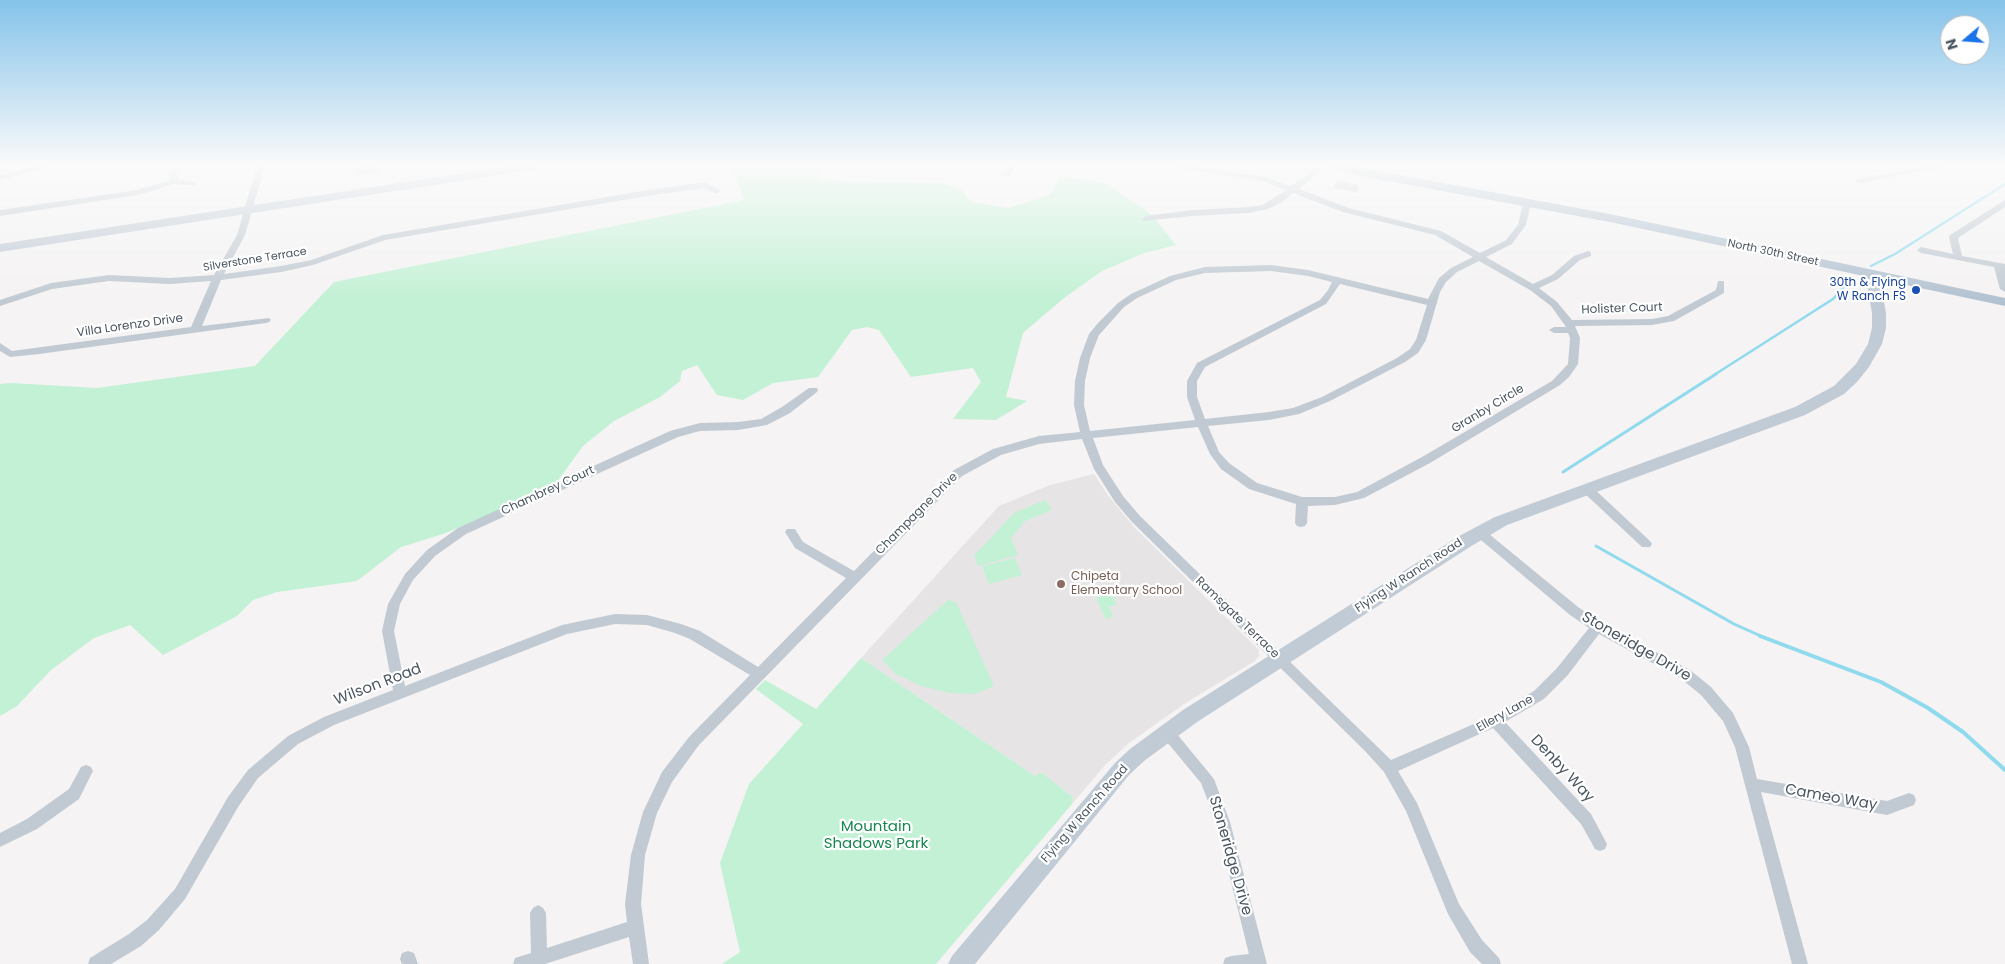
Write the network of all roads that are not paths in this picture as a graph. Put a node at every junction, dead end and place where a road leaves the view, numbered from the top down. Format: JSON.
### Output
{"nodes":[{"id":1,"x":20,"y":210,"type":"edge"},
{"id":2,"x":222,"y":210,"type":"edge"},
{"id":3,"x":226,"y":210,"type":"edge"},
{"id":4,"x":249,"y":210,"type":"edge"},
{"id":5,"x":552,"y":210,"type":"edge"},
{"id":6,"x":1243,"y":210,"type":"edge"},
{"id":7,"x":1346,"y":210,"type":"edge"},
{"id":8,"x":1525,"y":210,"type":"edge"},
{"id":9,"x":1566,"y":210,"type":"edge"},
{"id":10,"x":1994,"y":210,"type":"edge"},
{"id":11,"x":0,"y":213,"type":"edge"},
{"id":12,"x":1146,"y":219,"type":"dead end"},
{"id":13,"x":0,"y":241,"type":"edge"},
{"id":14,"x":0,"y":248,"type":"edge"},
{"id":15,"x":1921,"y":250,"type":"dead end"},
{"id":16,"x":1588,"y":254,"type":"dead end"},
{"id":17,"x":1480,"y":257,"type":"junction"},
{"id":18,"x":1958,"y":257,"type":"junction"},
{"id":19,"x":2002,"y":266,"type":"edge"},
{"id":20,"x":1872,"y":274,"type":"junction"},
{"id":21,"x":217,"y":279,"type":"junction"},
{"id":22,"x":1337,"y":280,"type":"junction"},
{"id":23,"x":1721,"y":283,"type":"dead end"},
{"id":24,"x":1533,"y":288,"type":"junction"},
{"id":25,"x":2004,"y":289,"type":"edge"},
{"id":26,"x":2005,"y":302,"type":"edge"},
{"id":27,"x":0,"y":303,"type":"edge"},
{"id":28,"x":1432,"y":303,"type":"junction"},
{"id":29,"x":266,"y":320,"type":"dead end"},
{"id":30,"x":1571,"y":327,"type":"junction"},
{"id":31,"x":195,"y":330,"type":"junction"},
{"id":32,"x":1554,"y":330,"type":"dead end"},
{"id":33,"x":0,"y":346,"type":"edge"},
{"id":34,"x":813,"y":390,"type":"dead end"},
{"id":35,"x":1202,"y":423,"type":"junction"},
{"id":36,"x":1086,"y":435,"type":"junction"},
{"id":37,"x":1588,"y":489,"type":"junction"},
{"id":38,"x":1302,"y":501,"type":"junction"},
{"id":39,"x":1302,"y":523,"type":"dead end"},
{"id":40,"x":791,"y":532,"type":"dead end"},
{"id":41,"x":1479,"y":532,"type":"junction"},
{"id":42,"x":1646,"y":544,"type":"dead end"},
{"id":43,"x":854,"y":577,"type":"junction"},
{"id":44,"x":1597,"y":627,"type":"junction"},
{"id":45,"x":1280,"y":659,"type":"junction"},
{"id":46,"x":760,"y":674,"type":"junction"},
{"id":47,"x":400,"y":694,"type":"junction"},
{"id":48,"x":1495,"y":721,"type":"junction"},
{"id":49,"x":1167,"y":732,"type":"junction"},
{"id":50,"x":1389,"y":768,"type":"junction"},
{"id":51,"x":86,"y":771,"type":"dead end"},
{"id":52,"x":1752,"y":784,"type":"junction"},
{"id":53,"x":1909,"y":800,"type":"dead end"},
{"id":54,"x":0,"y":840,"type":"edge"},
{"id":55,"x":1600,"y":844,"type":"dead end"},
{"id":56,"x":538,"y":913,"type":"dead end"},
{"id":57,"x":635,"y":927,"type":"junction"},
{"id":58,"x":539,"y":958,"type":"junction"},
{"id":59,"x":1258,"y":962,"type":"edge"},
{"id":60,"x":96,"y":964,"type":"edge"},
{"id":61,"x":521,"y":964,"type":"edge"},
{"id":62,"x":641,"y":964,"type":"edge"},
{"id":63,"x":960,"y":964,"type":"edge"},
{"id":64,"x":1231,"y":964,"type":"edge"},
{"id":65,"x":1493,"y":964,"type":"edge"},
{"id":66,"x":1800,"y":964,"type":"edge"}],
"edges":[{"from":1,"to":11,"type":"street"},
{"from":2,"to":13,"type":"street"},
{"from":3,"to":14,"type":"street"},
{"from":4,"to":21,"type":"street"},
{"from":5,"to":21,"type":"street","name":"Silverstone Terrace"},
{"from":6,"to":12,"type":"street"},
{"from":7,"to":17,"type":"street"},
{"from":8,"to":17,"type":"street","name":"Champagne Drive"},
{"from":9,"to":20,"type":"main road","name":"North 30th Street"},
{"from":10,"to":18,"type":"street"},
{"from":15,"to":18,"type":"street"},
{"from":16,"to":24,"type":"street"},
{"from":17,"to":24,"type":"street"},
{"from":17,"to":28,"type":"street","name":"Champagne Drive"},
{"from":18,"to":19,"type":"street"},
{"from":19,"to":25,"type":"street"},
{"from":20,"to":26,"type":"main road","name":"North 30th Street"},
{"from":20,"to":37,"type":"street","name":"Flying W Ranch Road"},
{"from":21,"to":27,"type":"street","name":"Silverstone Terrace"},
{"from":21,"to":31,"type":"street"},
{"from":22,"to":28,"type":"street","name":"Ramsgate Terrace"},
{"from":22,"to":35,"type":"street","name":"Granby Circle"},
{"from":22,"to":36,"type":"street","name":"Ramsgate Terrace"},
{"from":23,"to":30,"type":"street","name":"Holister Court"},
{"from":24,"to":30,"type":"street"},
{"from":28,"to":35,"type":"street","name":"Champagne Drive"},
{"from":29,"to":31,"type":"street","name":"Villa Lorenzo Drive"},
{"from":30,"to":32,"type":"street"},
{"from":30,"to":38,"type":"street","name":"Granby Circle"},
{"from":31,"to":33,"type":"street","name":"Villa Lorenzo Drive"},
{"from":34,"to":47,"type":"street","name":"Chambrey Court"},
{"from":35,"to":36,"type":"street","name":"Champagne Drive"},
{"from":35,"to":38,"type":"street","name":"Granby Circle"},
{"from":36,"to":43,"type":"street","name":"Champagne Drive"},
{"from":36,"to":45,"type":"street","name":"Ramsgate Terrace"},
{"from":37,"to":41,"type":"street","name":"Flying W Ranch Road"},
{"from":37,"to":42,"type":"street"},
{"from":38,"to":39,"type":"street"},
{"from":40,"to":43,"type":"street"},
{"from":41,"to":44,"type":"street","name":"Stoneridge Drive"},
{"from":41,"to":45,"type":"street","name":"Flying W Ranch Road"},
{"from":43,"to":46,"type":"street","name":"Champagne Drive"},
{"from":44,"to":48,"type":"street","name":"Ellery Lane"},
{"from":44,"to":52,"type":"street","name":"Stoneridge Drive"},
{"from":45,"to":49,"type":"street","name":"Flying W Ranch Road"},
{"from":45,"to":50,"type":"street","name":"Ramsgate Terrace"},
{"from":46,"to":47,"type":"street","name":"Wilson Road"},
{"from":46,"to":57,"type":"street","name":"Champagne Drive"},
{"from":47,"to":60,"type":"street","name":"Wilson Road"},
{"from":48,"to":50,"type":"street","name":"Ellery Lane"},
{"from":48,"to":55,"type":"street","name":"Denby Way"},
{"from":49,"to":59,"type":"street","name":"Stoneridge Drive"},
{"from":49,"to":63,"type":"street","name":"Flying W Ranch Road"},
{"from":50,"to":65,"type":"street","name":"Ramsgate Terrace"},
{"from":51,"to":54,"type":"street"},
{"from":52,"to":53,"type":"street","name":"Cameo Way"},
{"from":52,"to":66,"type":"street","name":"Stoneridge Drive"},
{"from":56,"to":58,"type":"street"},
{"from":57,"to":58,"type":"street"},
{"from":57,"to":62,"type":"street","name":"Champagne Drive"},
{"from":58,"to":61,"type":"street"},
{"from":59,"to":64,"type":"street"}]}
